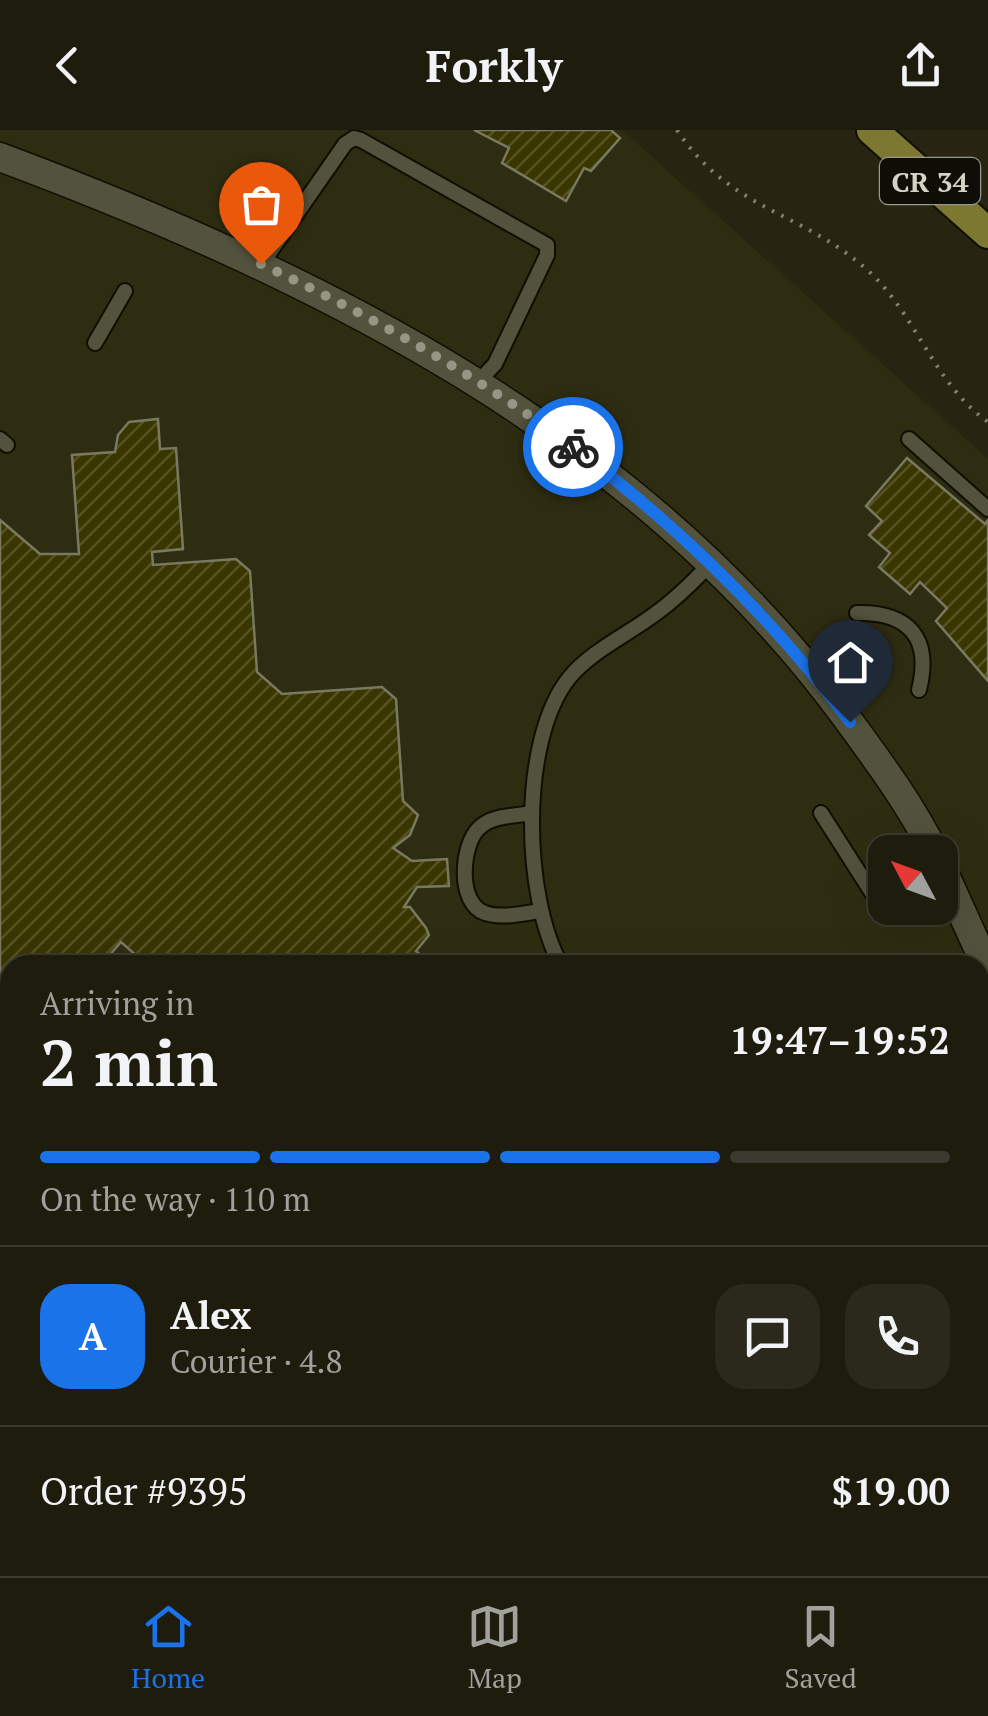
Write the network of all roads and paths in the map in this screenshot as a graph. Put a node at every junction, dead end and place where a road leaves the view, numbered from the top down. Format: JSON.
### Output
{"nodes":[{"id":1,"x":677,"y":130,"type":"edge"},
{"id":2,"x":872,"y":130,"type":"edge"},
{"id":3,"x":0,"y":157,"type":"edge"},
{"id":4,"x":988,"y":233,"type":"edge"},
{"id":5,"x":261,"y":264,"type":"junction"},
{"id":6,"x":125,"y":291,"type":"dead end"},
{"id":7,"x":95,"y":342,"type":"dead end"},
{"id":8,"x":478,"y":383,"type":"junction"},
{"id":9,"x":988,"y":422,"type":"edge"},
{"id":10,"x":909,"y":439,"type":"dead end"},
{"id":11,"x":988,"y":509,"type":"edge"},
{"id":12,"x":712,"y":562,"type":"junction"},
{"id":13,"x":857,"y":613,"type":"dead end"},
{"id":14,"x":919,"y":690,"type":"dead end"},
{"id":15,"x":532,"y":814,"type":"junction"},
{"id":16,"x":821,"y":814,"type":"dead end"},
{"id":17,"x":923,"y":835,"type":"edge"},
{"id":18,"x":868,"y":887,"type":"edge"},
{"id":19,"x":958,"y":904,"type":"edge"},
{"id":20,"x":541,"y":911,"type":"junction"},
{"id":21,"x":557,"y":955,"type":"edge"},
{"id":22,"x":981,"y":955,"type":"edge"}],
"edges":[{"from":1,"to":9,"type":"path"},
{"from":2,"to":4,"type":"main road","number":"CR 34"},
{"from":3,"to":5,"type":"street"},
{"from":5,"to":8,"type":"street"},
{"from":5,"to":8,"type":"lane"},
{"from":6,"to":7,"type":"lane"},
{"from":8,"to":12,"type":"street"},
{"from":10,"to":11,"type":"lane"},
{"from":12,"to":15,"type":"lane"},
{"from":12,"to":17,"type":"street"},
{"from":13,"to":14,"type":"lane"},
{"from":15,"to":20,"type":"lane"},
{"from":15,"to":20,"type":"lane"},
{"from":16,"to":18,"type":"lane"},
{"from":19,"to":22,"type":"street"},
{"from":20,"to":21,"type":"lane"}]}
